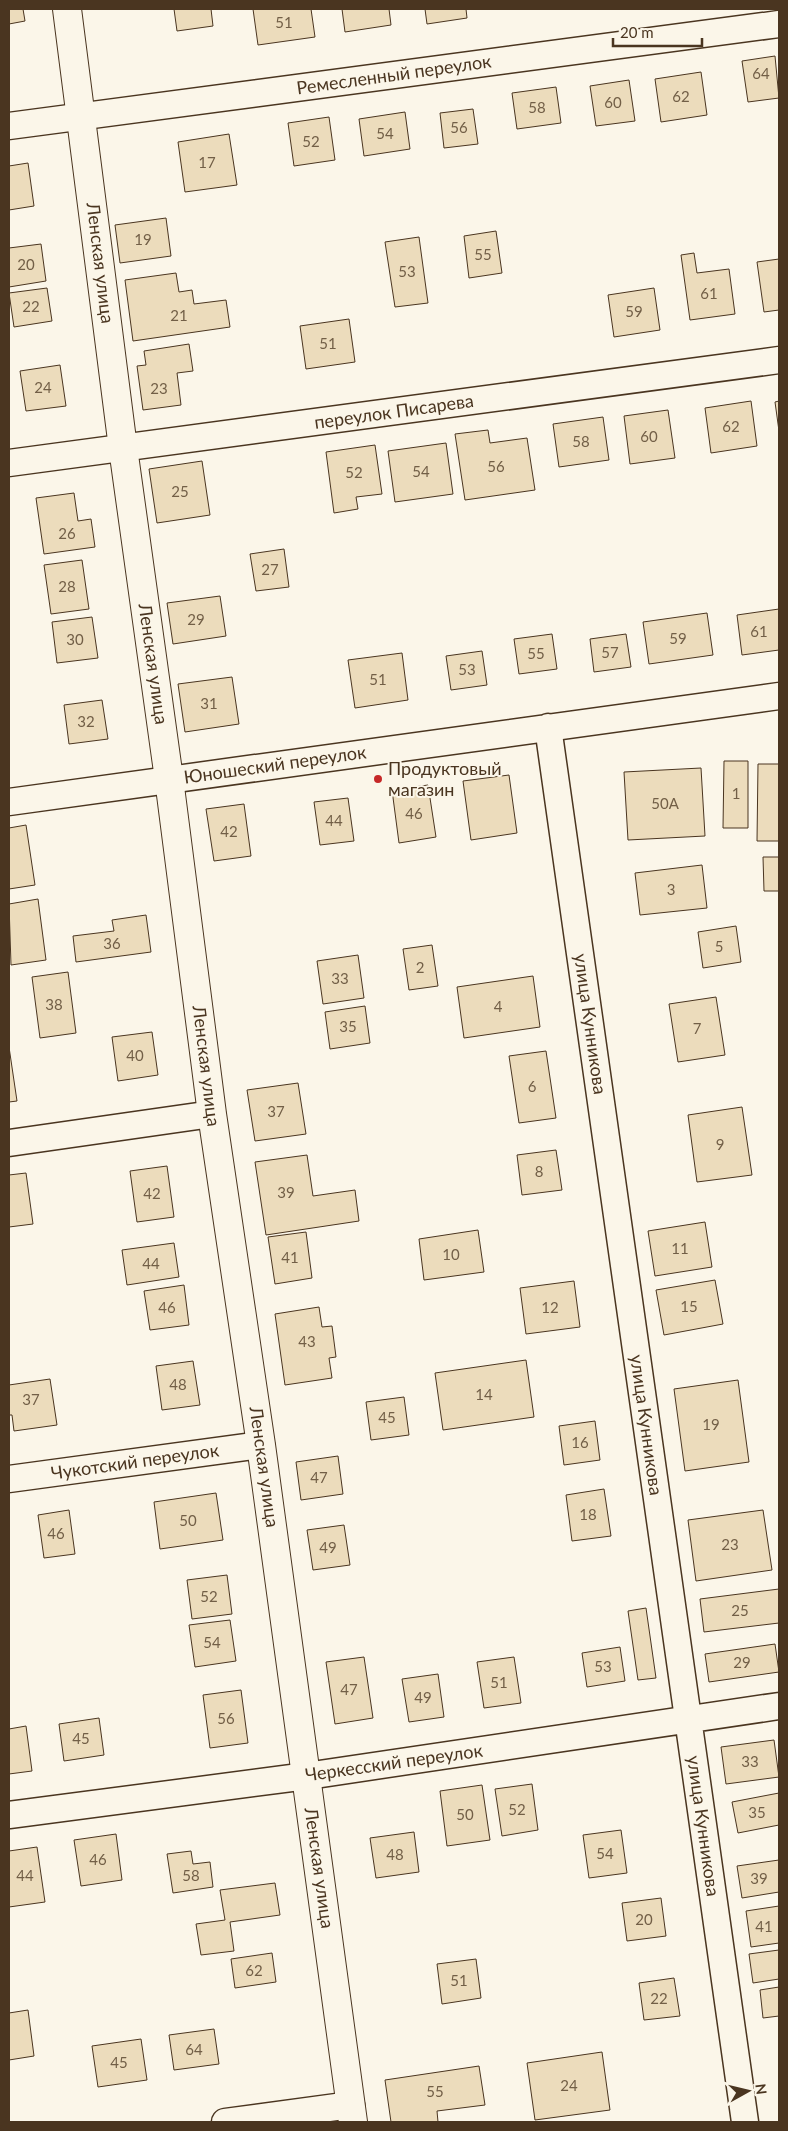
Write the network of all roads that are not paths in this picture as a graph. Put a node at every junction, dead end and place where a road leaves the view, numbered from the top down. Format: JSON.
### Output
{"nodes":[{"id":1,"x":67,"y":9,"type":"edge"},
{"id":2,"x":779,"y":24,"type":"edge"},
{"id":3,"x":82,"y":116,"type":"junction"},
{"id":4,"x":9,"y":126,"type":"edge"},
{"id":5,"x":779,"y":360,"type":"edge"},
{"id":6,"x":123,"y":448,"type":"junction"},
{"id":7,"x":9,"y":462,"type":"edge"},
{"id":8,"x":779,"y":696,"type":"edge"},
{"id":9,"x":548,"y":727,"type":"junction"},
{"id":10,"x":169,"y":779,"type":"junction"},
{"id":11,"x":9,"y":802,"type":"edge"},
{"id":12,"x":212,"y":1114,"type":"junction"},
{"id":13,"x":9,"y":1143,"type":"edge"},
{"id":14,"x":261,"y":1444,"type":"junction"},
{"id":15,"x":9,"y":1480,"type":"edge"},
{"id":16,"x":779,"y":1706,"type":"edge"},
{"id":17,"x":688,"y":1721,"type":"junction"},
{"id":18,"x":307,"y":1776,"type":"junction"},
{"id":19,"x":9,"y":1815,"type":"edge"},
{"id":20,"x":352,"y":2114,"type":"edge"},
{"id":21,"x":225,"y":2122,"type":"edge"},
{"id":22,"x":745,"y":2122,"type":"edge"}],
"edges":[{"from":1,"to":3,"type":"street","name":"Ленская улица"},
{"from":2,"to":3,"type":"street","name":"Ремесленный переулок"},
{"from":3,"to":4,"type":"street","name":"Ремесленный переулок"},
{"from":3,"to":6,"type":"street","name":"Ленская улица"},
{"from":5,"to":6,"type":"street","name":"переулок Писарева"},
{"from":6,"to":7,"type":"street","name":"переулок Писарева"},
{"from":6,"to":10,"type":"street","name":"Ленская улица"},
{"from":8,"to":9,"type":"street","name":"Юношеский переулок"},
{"from":9,"to":10,"type":"street","name":"Юношеский переулок"},
{"from":9,"to":17,"type":"street","name":"улица Кунникова"},
{"from":10,"to":11,"type":"street","name":"Юношеский переулок"},
{"from":10,"to":12,"type":"street","name":"Ленская улица"},
{"from":12,"to":13,"type":"street"},
{"from":12,"to":14,"type":"street","name":"Ленская улица"},
{"from":14,"to":15,"type":"street","name":"Чукотский переулок"},
{"from":14,"to":18,"type":"street","name":"Ленская улица"},
{"from":16,"to":17,"type":"street","name":"Черкесский переулок"},
{"from":17,"to":18,"type":"street","name":"Черкесский переулок"},
{"from":17,"to":22,"type":"street","name":"улица Кунникова"},
{"from":18,"to":19,"type":"street","name":"Черкесский переулок"},
{"from":18,"to":20,"type":"street","name":"Ленская улица"},
{"from":20,"to":21,"type":"street"}]}
